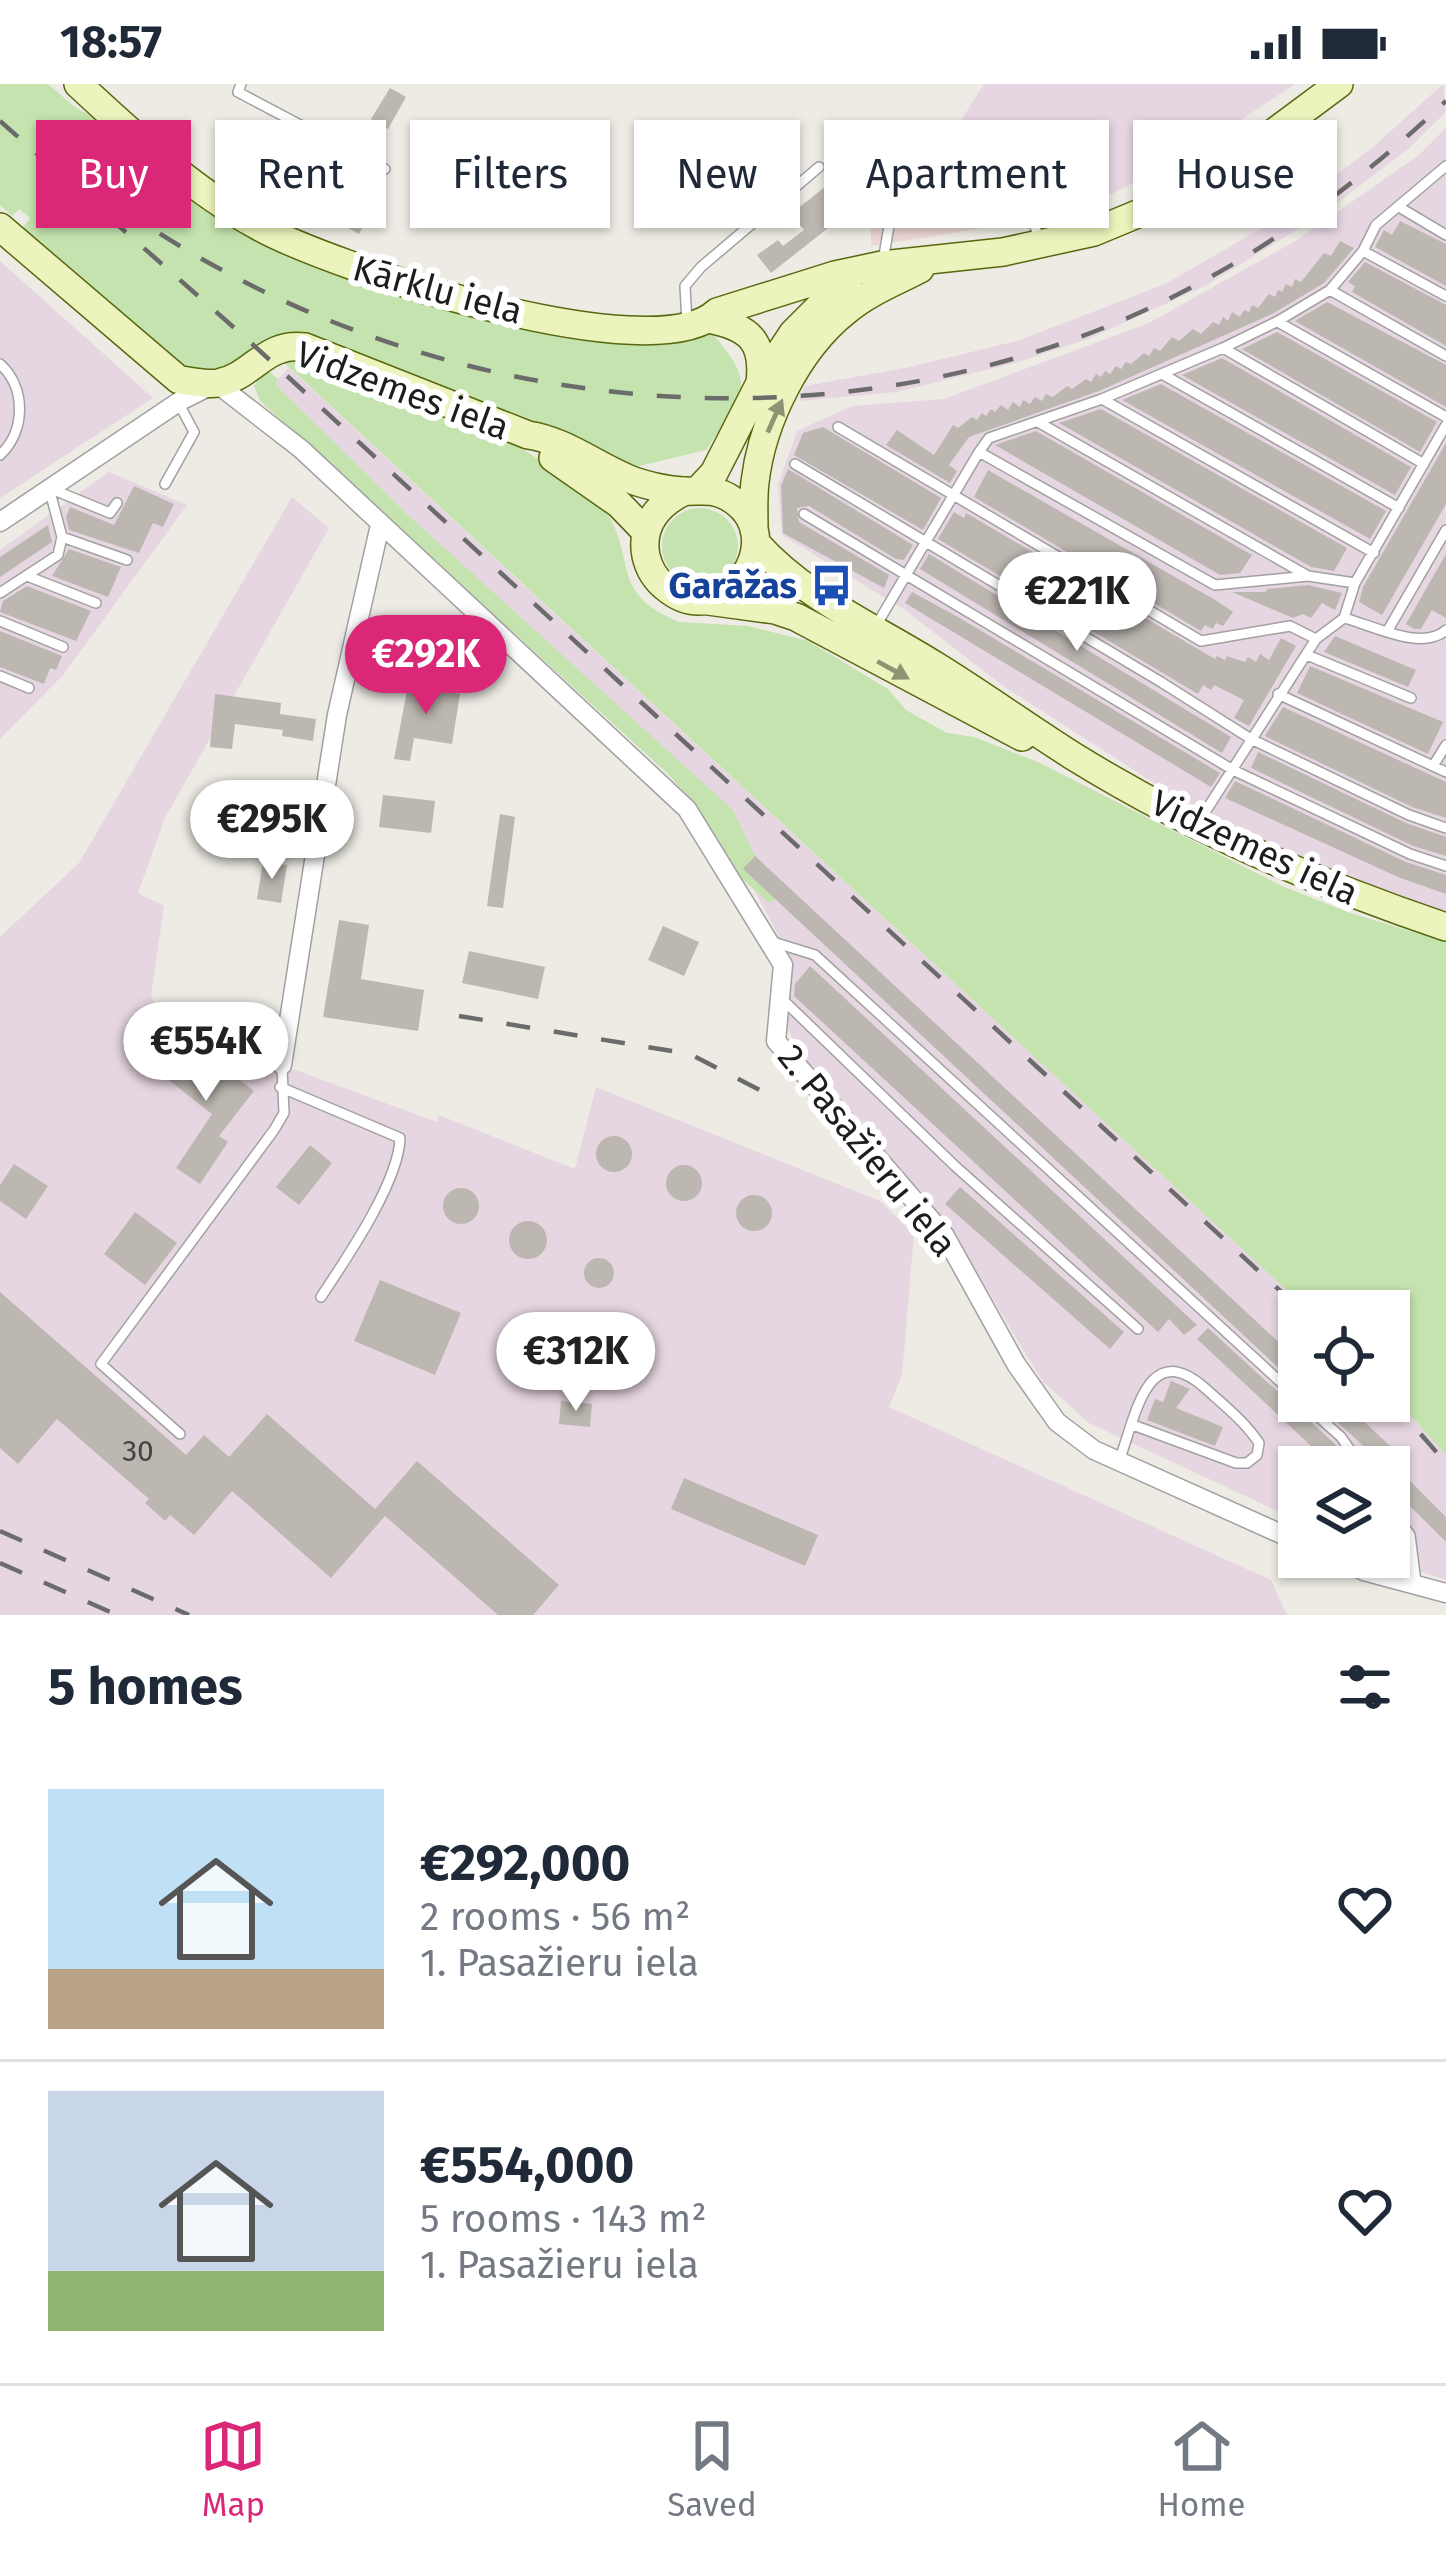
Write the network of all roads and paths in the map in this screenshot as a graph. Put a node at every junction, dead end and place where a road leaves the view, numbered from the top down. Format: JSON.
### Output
{"nodes":[{"id":1,"x":77,"y":84,"type":"edge"},
{"id":2,"x":241,"y":84,"type":"edge"},
{"id":3,"x":1339,"y":84,"type":"edge"},
{"id":4,"x":291,"y":120,"type":"edge"},
{"id":5,"x":819,"y":167,"type":"dead end"},
{"id":6,"x":1444,"y":172,"type":"edge"},
{"id":7,"x":215,"y":196,"type":"edge"},
{"id":8,"x":1400,"y":207,"type":"junction"},
{"id":9,"x":0,"y":227,"type":"edge"},
{"id":10,"x":262,"y":228,"type":"edge"},
{"id":11,"x":1446,"y":235,"type":"edge"},
{"id":12,"x":1041,"y":245,"type":"junction"},
{"id":13,"x":1364,"y":251,"type":"junction"},
{"id":14,"x":928,"y":262,"type":"junction"},
{"id":15,"x":883,"y":265,"type":"junction"},
{"id":16,"x":852,"y":274,"type":"junction"},
{"id":17,"x":1330,"y":290,"type":"junction"},
{"id":18,"x":1446,"y":296,"type":"edge"},
{"id":19,"x":762,"y":298,"type":"junction"},
{"id":20,"x":698,"y":322,"type":"junction"},
{"id":21,"x":1278,"y":322,"type":"junction"},
{"id":22,"x":799,"y":326,"type":"junction"},
{"id":23,"x":1223,"y":348,"type":"junction"},
{"id":24,"x":803,"y":356,"type":"junction"},
{"id":25,"x":1446,"y":356,"type":"edge"},
{"id":26,"x":0,"y":364,"type":"edge"},
{"id":27,"x":1162,"y":374,"type":"junction"},
{"id":28,"x":760,"y":382,"type":"junction"},
{"id":29,"x":216,"y":383,"type":"junction"},
{"id":30,"x":1102,"y":398,"type":"junction"},
{"id":31,"x":178,"y":402,"type":"junction"},
{"id":32,"x":1446,"y":421,"type":"edge"},
{"id":33,"x":1038,"y":422,"type":"junction"},
{"id":34,"x":838,"y":427,"type":"dead end"},
{"id":35,"x":528,"y":435,"type":"junction"},
{"id":36,"x":979,"y":452,"type":"junction"},
{"id":37,"x":0,"y":454,"type":"edge"},
{"id":38,"x":795,"y":464,"type":"dead end"},
{"id":39,"x":1424,"y":464,"type":"junction"},
{"id":40,"x":165,"y":484,"type":"dead end"},
{"id":41,"x":49,"y":488,"type":"junction"},
{"id":42,"x":692,"y":490,"type":"junction"},
{"id":43,"x":951,"y":496,"type":"junction"},
{"id":44,"x":117,"y":502,"type":"dead end"},
{"id":45,"x":1399,"y":508,"type":"junction"},
{"id":46,"x":804,"y":514,"type":"dead end"},
{"id":47,"x":0,"y":521,"type":"edge"},
{"id":48,"x":380,"y":525,"type":"junction"},
{"id":49,"x":1446,"y":530,"type":"edge"},
{"id":50,"x":646,"y":532,"type":"junction"},
{"id":51,"x":755,"y":536,"type":"junction"},
{"id":52,"x":62,"y":537,"type":"junction"},
{"id":53,"x":924,"y":541,"type":"junction"},
{"id":54,"x":1374,"y":553,"type":"junction"},
{"id":55,"x":127,"y":560,"type":"dead end"},
{"id":56,"x":905,"y":572,"type":"junction"},
{"id":57,"x":27,"y":576,"type":"junction"},
{"id":58,"x":1309,"y":576,"type":"junction"},
{"id":59,"x":1355,"y":583,"type":"junction"},
{"id":60,"x":0,"y":593,"type":"edge"},
{"id":61,"x":707,"y":601,"type":"junction"},
{"id":62,"x":96,"y":603,"type":"dead end"},
{"id":63,"x":1344,"y":618,"type":"junction"},
{"id":64,"x":0,"y":621,"type":"edge"},
{"id":65,"x":1388,"y":630,"type":"junction"},
{"id":66,"x":1446,"y":630,"type":"edge"},
{"id":67,"x":863,"y":638,"type":"junction"},
{"id":68,"x":1316,"y":639,"type":"junction"},
{"id":69,"x":63,"y":646,"type":"dead end"},
{"id":70,"x":1307,"y":655,"type":"junction"},
{"id":71,"x":0,"y":676,"type":"edge"},
{"id":72,"x":29,"y":688,"type":"dead end"},
{"id":73,"x":1278,"y":694,"type":"junction"},
{"id":74,"x":1411,"y":698,"type":"dead end"},
{"id":75,"x":1250,"y":739,"type":"junction"},
{"id":76,"x":1446,"y":745,"type":"edge"},
{"id":77,"x":1433,"y":766,"type":"junction"},
{"id":78,"x":1233,"y":770,"type":"junction"},
{"id":79,"x":1446,"y":772,"type":"edge"},
{"id":80,"x":1197,"y":825,"type":"junction"},
{"id":81,"x":1446,"y":828,"type":"edge"},
{"id":82,"x":1446,"y":866,"type":"edge"},
{"id":83,"x":1446,"y":927,"type":"edge"},
{"id":84,"x":768,"y":940,"type":"junction"},
{"id":85,"x":780,"y":997,"type":"junction"},
{"id":86,"x":282,"y":1065,"type":"joint"},
{"id":87,"x":280,"y":1087,"type":"junction"},
{"id":88,"x":321,"y":1297,"type":"dead end"},
{"id":89,"x":1138,"y":1330,"type":"dead end"},
{"id":90,"x":1278,"y":1380,"type":"edge"},
{"id":91,"x":1324,"y":1422,"type":"edge"},
{"id":92,"x":1133,"y":1425,"type":"junction"},
{"id":93,"x":180,"y":1434,"type":"dead end"},
{"id":94,"x":1347,"y":1446,"type":"edge"},
{"id":95,"x":1119,"y":1461,"type":"junction"},
{"id":96,"x":1278,"y":1533,"type":"edge"},
{"id":97,"x":1410,"y":1535,"type":"edge"},
{"id":98,"x":1390,"y":1578,"type":"edge"},
{"id":99,"x":1416,"y":1585,"type":"junction"},
{"id":100,"x":1446,"y":1593,"type":"edge"}],
"edges":[{"from":1,"to":7,"type":"street","name":"Kārklu iela"},
{"from":2,"to":4,"type":"lane"},
{"from":3,"to":12,"type":"street","name":"Kārklu iela"},
{"from":5,"to":20,"type":"lane"},
{"from":6,"to":8,"type":"lane"},
{"from":8,"to":11,"type":"lane"},
{"from":8,"to":13,"type":"lane"},
{"from":9,"to":29,"type":"street"},
{"from":10,"to":20,"type":"street","name":"Kārklu iela"},
{"from":12,"to":14,"type":"street","name":"Kārklu iela"},
{"from":12,"to":15,"type":"lane"},
{"from":13,"to":17,"type":"lane"},
{"from":13,"to":18,"type":"lane"},
{"from":14,"to":15,"type":"street","name":"Kārklu iela"},
{"from":14,"to":24,"type":"street","name":"Kārklu iela"},
{"from":15,"to":16,"type":"street","name":"Kārklu iela"},
{"from":16,"to":19,"type":"street","name":"Kārklu iela"},
{"from":16,"to":22,"type":"street","name":"Kārklu iela"},
{"from":17,"to":21,"type":"lane"},
{"from":17,"to":25,"type":"lane"},
{"from":19,"to":20,"type":"street","name":"Kārklu iela"},
{"from":19,"to":22,"type":"street"},
{"from":20,"to":28,"type":"street"},
{"from":21,"to":23,"type":"lane"},
{"from":21,"to":32,"type":"lane"},
{"from":22,"to":24,"type":"street"},
{"from":22,"to":28,"type":"street","name":"Kārklu iela"},
{"from":23,"to":27,"type":"lane"},
{"from":23,"to":39,"type":"lane"},
{"from":51,"to":24,"type":"street","name":"Kārklu iela","one_way":true},
{"from":26,"to":37,"type":"lane"},
{"from":27,"to":30,"type":"lane"},
{"from":27,"to":45,"type":"lane"},
{"from":28,"to":42,"type":"street","name":"Kārklu iela"},
{"from":29,"to":31,"type":"street"},
{"from":29,"to":35,"type":"street","name":"Vidzemes iela"},
{"from":29,"to":48,"type":"street","name":"2. Pasažieru iela"},
{"from":30,"to":33,"type":"lane"},
{"from":30,"to":54,"type":"lane"},
{"from":31,"to":40,"type":"lane"},
{"from":31,"to":41,"type":"street"},
{"from":32,"to":39,"type":"lane"},
{"from":33,"to":36,"type":"lane"},
{"from":33,"to":58,"type":"lane"},
{"from":34,"to":43,"type":"lane"},
{"from":35,"to":42,"type":"street","name":"Vidzemes iela"},
{"from":35,"to":50,"type":"street","name":"Vidzemes iela"},
{"from":36,"to":43,"type":"lane"},
{"from":36,"to":58,"type":"lane"},
{"from":38,"to":53,"type":"lane"},
{"from":39,"to":45,"type":"lane"},
{"from":41,"to":44,"type":"lane"},
{"from":41,"to":47,"type":"street"},
{"from":41,"to":52,"type":"lane"},
{"from":42,"to":50,"type":"street"},
{"from":42,"to":51,"type":"street","name":"Vidzemes iela"},
{"from":43,"to":53,"type":"lane"},
{"from":43,"to":68,"type":"lane"},
{"from":45,"to":54,"type":"lane"},
{"from":46,"to":56,"type":"lane"},
{"from":48,"to":84,"type":"street","name":"2. Pasažieru iela"},
{"from":48,"to":86,"type":"street"},
{"from":49,"to":65,"type":"lane"},
{"from":50,"to":61,"type":"street","name":"Vidzemes iela"},
{"from":51,"to":61,"type":"street"},
{"from":51,"to":67,"type":"street","name":"Vidzemes iela"},
{"from":52,"to":55,"type":"lane"},
{"from":52,"to":57,"type":"lane"},
{"from":53,"to":56,"type":"lane"},
{"from":53,"to":75,"type":"lane"},
{"from":54,"to":59,"type":"lane"},
{"from":56,"to":67,"type":"lane"},
{"from":56,"to":78,"type":"lane"},
{"from":57,"to":60,"type":"lane"},
{"from":57,"to":62,"type":"lane"},
{"from":58,"to":59,"type":"lane"},
{"from":59,"to":63,"type":"lane"},
{"from":61,"to":67,"type":"street","name":"Vidzemes iela"},
{"from":63,"to":65,"type":"lane"},
{"from":63,"to":68,"type":"lane"},
{"from":64,"to":69,"type":"lane"},
{"from":65,"to":66,"type":"lane"},
{"from":67,"to":80,"type":"street","name":"Vidzemes iela"},
{"from":68,"to":70,"type":"lane"},
{"from":70,"to":73,"type":"lane"},
{"from":70,"to":74,"type":"lane"},
{"from":71,"to":72,"type":"lane"},
{"from":73,"to":75,"type":"lane"},
{"from":73,"to":77,"type":"lane"},
{"from":75,"to":78,"type":"lane"},
{"from":75,"to":81,"type":"lane"},
{"from":76,"to":77,"type":"lane"},
{"from":77,"to":79,"type":"lane"},
{"from":78,"to":80,"type":"lane"},
{"from":78,"to":82,"type":"lane"},
{"from":80,"to":83,"type":"street","name":"Vidzemes iela"},
{"from":84,"to":85,"type":"street","name":"2. Pasažieru iela"},
{"from":84,"to":90,"type":"lane"},
{"from":85,"to":89,"type":"lane"},
{"from":85,"to":95,"type":"street","name":"2. Pasažieru iela"},
{"from":86,"to":87,"type":"lane"},
{"from":87,"to":88,"type":"lane"},
{"from":87,"to":93,"type":"lane"},
{"from":91,"to":94,"type":"lane"},
{"from":92,"to":92,"type":"lane"},
{"from":92,"to":95,"type":"lane"},
{"from":95,"to":96,"type":"street","name":"2. Pasažieru iela"},
{"from":97,"to":99,"type":"lane"},
{"from":98,"to":99,"type":"street"},
{"from":99,"to":100,"type":"street"}]}
